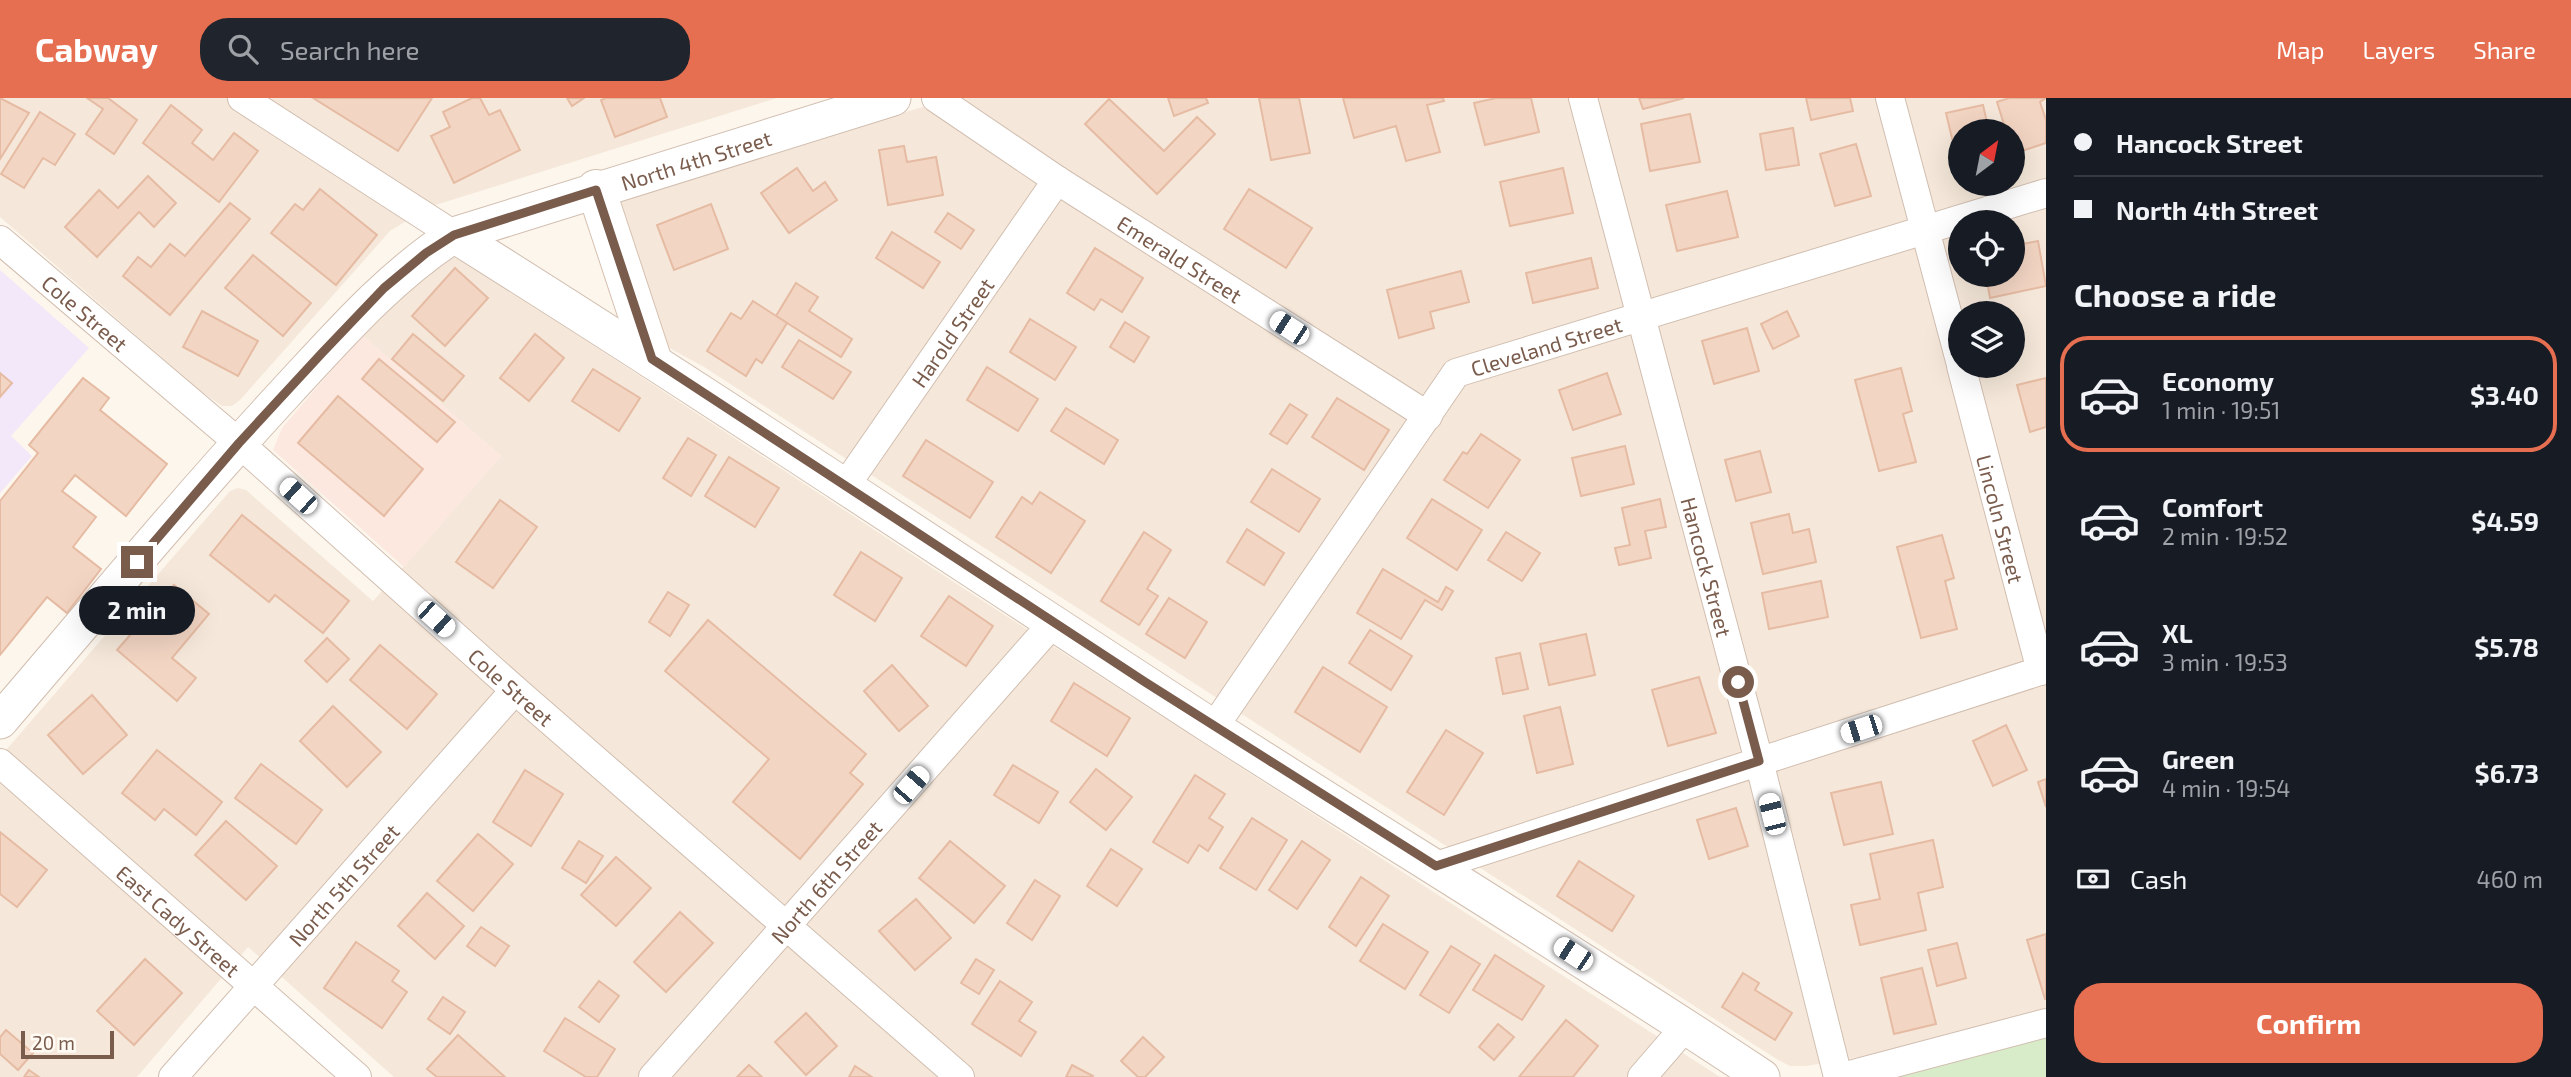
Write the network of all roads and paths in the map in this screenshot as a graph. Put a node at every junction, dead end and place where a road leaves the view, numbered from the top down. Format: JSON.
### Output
{"nodes":[{"id":1,"x":242,"y":98,"type":"edge"},
{"id":2,"x":893,"y":98,"type":"edge"},
{"id":3,"x":936,"y":98,"type":"edge"},
{"id":4,"x":1583,"y":98,"type":"edge"},
{"id":5,"x":1890,"y":98,"type":"edge"},
{"id":6,"x":1057,"y":180,"type":"junction"},
{"id":7,"x":596,"y":190,"type":"junction"},
{"id":8,"x":2046,"y":193,"type":"edge"},
{"id":9,"x":1926,"y":230,"type":"junction"},
{"id":10,"x":454,"y":235,"type":"junction"},
{"id":11,"x":0,"y":240,"type":"edge"},
{"id":12,"x":1642,"y":314,"type":"junction"},
{"id":13,"x":1948,"y":314,"type":"edge"},
{"id":14,"x":652,"y":359,"type":"junction"},
{"id":15,"x":1965,"y":378,"type":"edge"},
{"id":16,"x":1428,"y":416,"type":"junction"},
{"id":17,"x":239,"y":443,"type":"junction"},
{"id":18,"x":846,"y":485,"type":"junction"},
{"id":19,"x":1053,"y":623,"type":"junction"},
{"id":20,"x":2043,"y":670,"type":"edge"},
{"id":21,"x":515,"y":690,"type":"junction"},
{"id":22,"x":0,"y":721,"type":"edge"},
{"id":23,"x":1214,"y":727,"type":"junction"},
{"id":24,"x":1759,"y":761,"type":"junction"},
{"id":25,"x":0,"y":763,"type":"edge"},
{"id":26,"x":1436,"y":866,"type":"junction"},
{"id":27,"x":786,"y":926,"type":"junction"},
{"id":28,"x":254,"y":986,"type":"junction"},
{"id":29,"x":2046,"y":1023,"type":"edge"},
{"id":30,"x":1686,"y":1026,"type":"junction"},
{"id":31,"x":173,"y":1077,"type":"edge"},
{"id":32,"x":357,"y":1077,"type":"edge"},
{"id":33,"x":653,"y":1077,"type":"edge"},
{"id":34,"x":960,"y":1077,"type":"edge"},
{"id":35,"x":1642,"y":1077,"type":"edge"},
{"id":36,"x":1762,"y":1077,"type":"edge"},
{"id":37,"x":1840,"y":1077,"type":"edge"}],
"edges":[{"from":1,"to":10,"type":"street"},
{"from":2,"to":7,"type":"street","name":"North 4th Street"},
{"from":3,"to":6,"type":"street","name":"Emerald Street"},
{"from":4,"to":12,"type":"street","name":"Hancock Street"},
{"from":5,"to":9,"type":"street","name":"Lincoln Street"},
{"from":6,"to":16,"type":"street","name":"Emerald Street"},
{"from":6,"to":18,"type":"street","name":"Harold Street"},
{"from":7,"to":10,"type":"street","name":"North 4th Street"},
{"from":7,"to":14,"type":"main road"},
{"from":8,"to":9,"type":"street","name":"Cleveland Street"},
{"from":9,"to":12,"type":"street","name":"Cleveland Street"},
{"from":9,"to":13,"type":"street","name":"Lincoln Street"},
{"from":10,"to":14,"type":"street"},
{"from":10,"to":17,"type":"street","name":"North 4th Street"},
{"from":11,"to":17,"type":"street","name":"Cole Street"},
{"from":12,"to":16,"type":"street","name":"Cleveland Street"},
{"from":12,"to":24,"type":"street","name":"Hancock Street"},
{"from":14,"to":18,"type":"street"},
{"from":15,"to":20,"type":"street","name":"Lincoln Street"},
{"from":16,"to":23,"type":"street","name":"Cleveland Street"},
{"from":17,"to":21,"type":"street","name":"Cole Street"},
{"from":17,"to":22,"type":"street","name":"North 4th Street"},
{"from":18,"to":19,"type":"street"},
{"from":19,"to":23,"type":"street"},
{"from":19,"to":27,"type":"street","name":"North 6th Street"},
{"from":20,"to":24,"type":"street"},
{"from":21,"to":27,"type":"street","name":"Cole Street"},
{"from":21,"to":28,"type":"street","name":"North 5th Street"},
{"from":23,"to":26,"type":"street"},
{"from":24,"to":26,"type":"street"},
{"from":24,"to":37,"type":"street","name":"Hancock Street"},
{"from":25,"to":28,"type":"street","name":"East Cady Street"},
{"from":26,"to":30,"type":"street"},
{"from":27,"to":33,"type":"street","name":"North 6th Street"},
{"from":27,"to":34,"type":"street","name":"Cole Street"},
{"from":28,"to":31,"type":"street","name":"North 5th Street"},
{"from":28,"to":32,"type":"street","name":"East Cady Street"},
{"from":29,"to":37,"type":"street"},
{"from":30,"to":35,"type":"street"},
{"from":30,"to":36,"type":"street"}]}
